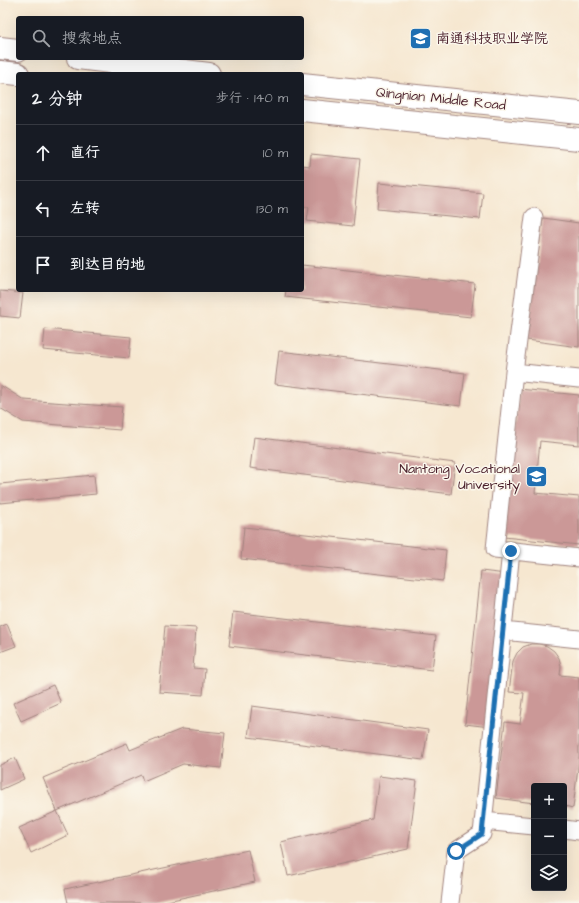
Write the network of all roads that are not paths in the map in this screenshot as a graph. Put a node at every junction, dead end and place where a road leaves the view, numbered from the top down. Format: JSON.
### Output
{"nodes":[{"id":1,"x":0,"y":48,"type":"edge"},
{"id":2,"x":16,"y":50,"type":"edge"},
{"id":3,"x":94,"y":60,"type":"edge"},
{"id":4,"x":0,"y":72,"type":"edge"},
{"id":5,"x":193,"y":72,"type":"edge"},
{"id":6,"x":16,"y":74,"type":"edge"},
{"id":7,"x":304,"y":84,"type":"edge"},
{"id":8,"x":304,"y":110,"type":"edge"},
{"id":9,"x":579,"y":113,"type":"edge"},
{"id":10,"x":579,"y":139,"type":"edge"},
{"id":11,"x":534,"y":216,"type":"dead end"},
{"id":12,"x":514,"y":372,"type":"junction"},
{"id":13,"x":579,"y":379,"type":"edge"},
{"id":14,"x":511,"y":551,"type":"junction"},
{"id":15,"x":579,"y":558,"type":"edge"},
{"id":16,"x":503,"y":631,"type":"junction"},
{"id":17,"x":579,"y":639,"type":"edge"},
{"id":18,"x":483,"y":821,"type":"junction"},
{"id":19,"x":531,"y":826,"type":"edge"},
{"id":20,"x":567,"y":829,"type":"edge"},
{"id":21,"x":579,"y":831,"type":"edge"},
{"id":22,"x":450,"y":903,"type":"edge"}],
"edges":[{"from":1,"to":2,"type":"main road"},
{"from":3,"to":5,"type":"main road"},
{"from":4,"to":6,"type":"main road"},
{"from":7,"to":9,"type":"main road","name":"Qingnian Middle Road"},
{"from":8,"to":10,"type":"main road","name":"Qingnian Middle Road"},
{"from":11,"to":12,"type":"lane"},
{"from":12,"to":13,"type":"lane"},
{"from":12,"to":14,"type":"lane"},
{"from":14,"to":15,"type":"lane"},
{"from":14,"to":16,"type":"lane"},
{"from":16,"to":17,"type":"lane"},
{"from":16,"to":18,"type":"lane"},
{"from":18,"to":19,"type":"lane"},
{"from":18,"to":22,"type":"lane"},
{"from":20,"to":21,"type":"lane"}]}
